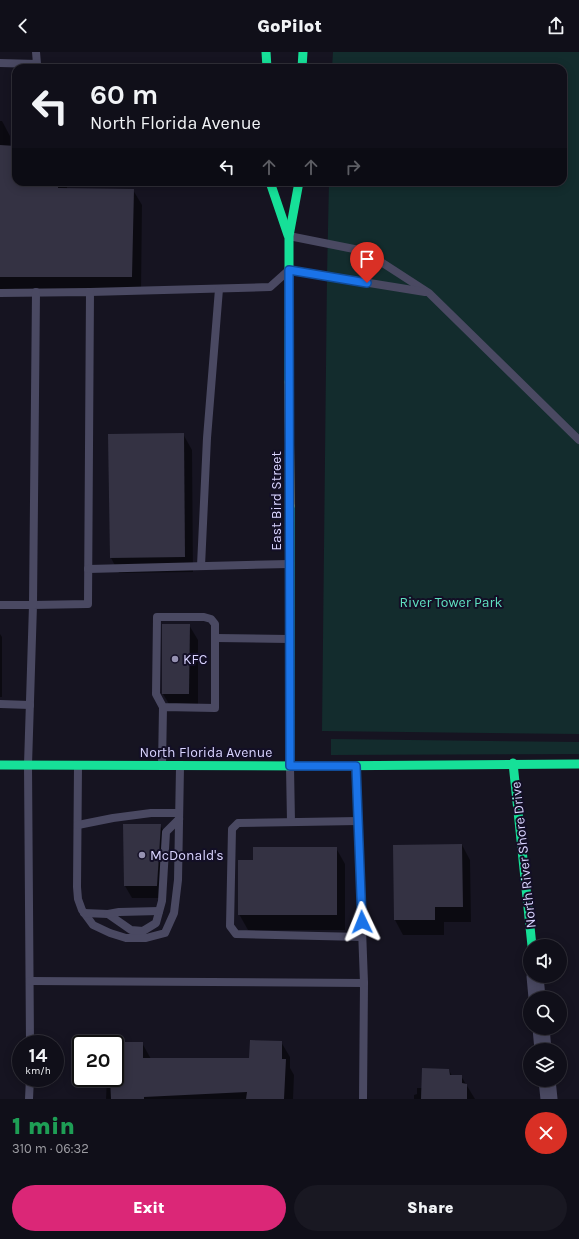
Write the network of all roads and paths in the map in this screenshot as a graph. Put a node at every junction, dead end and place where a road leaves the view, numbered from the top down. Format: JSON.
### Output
{"nodes":[{"id":1,"x":36,"y":52,"type":"edge"},
{"id":2,"x":266,"y":52,"type":"edge"},
{"id":3,"x":303,"y":52,"type":"edge"},
{"id":4,"x":0,"y":63,"type":"edge"},
{"id":5,"x":12,"y":64,"type":"edge"},
{"id":6,"x":37,"y":64,"type":"edge"},
{"id":7,"x":267,"y":64,"type":"edge"},
{"id":8,"x":302,"y":64,"type":"edge"},
{"id":9,"x":271,"y":186,"type":"edge"},
{"id":10,"x":298,"y":186,"type":"edge"},
{"id":11,"x":289,"y":236,"type":"junction"},
{"id":12,"x":289,"y":270,"type":"junction"},
{"id":13,"x":219,"y":289,"type":"junction"},
{"id":14,"x":36,"y":292,"type":"junction"},
{"id":15,"x":90,"y":292,"type":"junction"},
{"id":16,"x":0,"y":293,"type":"edge"},
{"id":17,"x":429,"y":293,"type":"junction"},
{"id":18,"x":579,"y":440,"type":"edge"},
{"id":19,"x":290,"y":564,"type":"junction"},
{"id":20,"x":201,"y":566,"type":"junction"},
{"id":21,"x":88,"y":569,"type":"junction"},
{"id":22,"x":0,"y":605,"type":"edge"},
{"id":23,"x":32,"y":605,"type":"junction"},
{"id":24,"x":216,"y":638,"type":"junction"},
{"id":25,"x":290,"y":640,"type":"junction"},
{"id":26,"x":0,"y":704,"type":"edge"},
{"id":27,"x":30,"y":705,"type":"junction"},
{"id":28,"x":163,"y":707,"type":"junction"},
{"id":29,"x":513,"y":763,"type":"junction"},
{"id":30,"x":579,"y":764,"type":"edge"},
{"id":31,"x":0,"y":765,"type":"edge"},
{"id":32,"x":28,"y":765,"type":"junction"},
{"id":33,"x":78,"y":766,"type":"junction"},
{"id":34,"x":162,"y":766,"type":"junction"},
{"id":35,"x":290,"y":766,"type":"junction"},
{"id":36,"x":356,"y":766,"type":"junction"},
{"id":37,"x":180,"y":767,"type":"junction"},
{"id":38,"x":179,"y":816,"type":"junction"},
{"id":39,"x":358,"y":821,"type":"junction"},
{"id":40,"x":291,"y":822,"type":"junction"},
{"id":41,"x":78,"y":825,"type":"junction"},
{"id":42,"x":159,"y":911,"type":"junction"},
{"id":43,"x":84,"y":913,"type":"junction"},
{"id":44,"x":108,"y":914,"type":"junction"},
{"id":45,"x":362,"y":937,"type":"junction"},
{"id":46,"x":531,"y":939,"type":"edge"},
{"id":47,"x":30,"y":981,"type":"junction"},
{"id":48,"x":364,"y":983,"type":"junction"},
{"id":49,"x":30,"y":1035,"type":"edge"},
{"id":50,"x":30,"y":1087,"type":"edge"},
{"id":51,"x":548,"y":1087,"type":"edge"},
{"id":52,"x":30,"y":1099,"type":"edge"},
{"id":53,"x":363,"y":1099,"type":"edge"},
{"id":54,"x":549,"y":1099,"type":"edge"}],
"edges":[{"from":1,"to":6,"type":"lane"},
{"from":2,"to":7,"type":"street"},
{"from":3,"to":8,"type":"street"},
{"from":4,"to":5,"type":"lane"},
{"from":9,"to":11,"type":"street","name":"East Bird Street"},
{"from":10,"to":11,"type":"street","name":"East Bird Street"},
{"from":11,"to":12,"type":"street","name":"East Bird Street"},
{"from":11,"to":17,"type":"lane"},
{"from":12,"to":13,"type":"lane"},
{"from":12,"to":17,"type":"lane"},
{"from":12,"to":19,"type":"street","name":"East Bird Street"},
{"from":13,"to":15,"type":"lane"},
{"from":13,"to":20,"type":"lane"},
{"from":14,"to":15,"type":"lane"},
{"from":14,"to":16,"type":"lane"},
{"from":14,"to":23,"type":"lane"},
{"from":15,"to":21,"type":"lane"},
{"from":17,"to":18,"type":"lane"},
{"from":19,"to":20,"type":"lane"},
{"from":19,"to":25,"type":"street","name":"East Bird Street"},
{"from":20,"to":21,"type":"lane"},
{"from":21,"to":23,"type":"lane"},
{"from":22,"to":23,"type":"lane"},
{"from":23,"to":27,"type":"lane"},
{"from":24,"to":25,"type":"lane"},
{"from":24,"to":28,"type":"lane"},
{"from":24,"to":28,"type":"lane"},
{"from":25,"to":35,"type":"street","name":"East Bird Street"},
{"from":26,"to":27,"type":"lane"},
{"from":27,"to":32,"type":"lane"},
{"from":28,"to":34,"type":"lane"},
{"from":29,"to":30,"type":"street","name":"North Florida Avenue"},
{"from":29,"to":36,"type":"street","name":"North Florida Avenue"},
{"from":29,"to":46,"type":"street","name":"North River Shore Drive"},
{"from":31,"to":32,"type":"street","name":"North Florida Avenue"},
{"from":32,"to":33,"type":"street","name":"North Florida Avenue"},
{"from":32,"to":47,"type":"lane"},
{"from":33,"to":34,"type":"street","name":"North Florida Avenue"},
{"from":33,"to":41,"type":"lane"},
{"from":34,"to":37,"type":"street","name":"North Florida Avenue"},
{"from":35,"to":36,"type":"street","name":"North Florida Avenue"},
{"from":35,"to":37,"type":"street","name":"North Florida Avenue"},
{"from":35,"to":40,"type":"lane"},
{"from":36,"to":39,"type":"lane"},
{"from":37,"to":38,"type":"lane"},
{"from":38,"to":41,"type":"lane"},
{"from":38,"to":42,"type":"lane"},
{"from":38,"to":43,"type":"lane"},
{"from":39,"to":40,"type":"lane"},
{"from":39,"to":45,"type":"lane"},
{"from":40,"to":45,"type":"lane"},
{"from":41,"to":43,"type":"lane"},
{"from":42,"to":44,"type":"lane"},
{"from":42,"to":44,"type":"lane"},
{"from":43,"to":44,"type":"lane"},
{"from":45,"to":48,"type":"lane"},
{"from":47,"to":48,"type":"lane"},
{"from":47,"to":49,"type":"lane"},
{"from":48,"to":53,"type":"lane"},
{"from":50,"to":52,"type":"lane"},
{"from":51,"to":54,"type":"street"}]}
